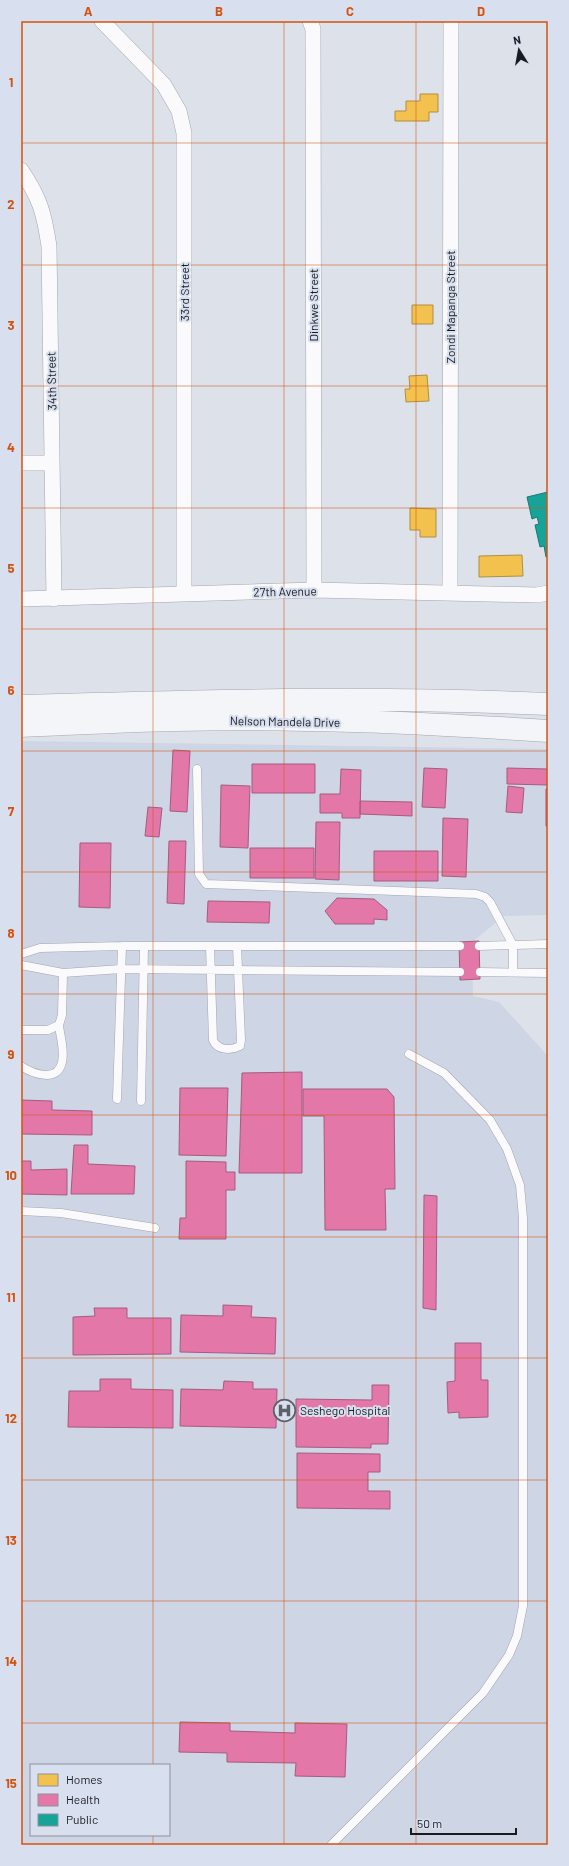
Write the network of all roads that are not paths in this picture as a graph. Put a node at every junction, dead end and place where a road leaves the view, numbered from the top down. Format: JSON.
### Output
{"nodes":[{"id":1,"x":102,"y":21,"type":"edge"},
{"id":2,"x":310,"y":21,"type":"edge"},
{"id":3,"x":451,"y":21,"type":"edge"},
{"id":4,"x":21,"y":170,"type":"edge"},
{"id":5,"x":21,"y":463,"type":"edge"},
{"id":6,"x":52,"y":463,"type":"junction"},
{"id":7,"x":314,"y":590,"type":"junction"},
{"id":8,"x":184,"y":593,"type":"junction"},
{"id":9,"x":450,"y":593,"type":"junction"},
{"id":10,"x":548,"y":593,"type":"edge"},
{"id":11,"x":21,"y":599,"type":"edge"},
{"id":12,"x":54,"y":599,"type":"junction"},
{"id":13,"x":548,"y":704,"type":"edge"},
{"id":14,"x":21,"y":706,"type":"edge"},
{"id":15,"x":21,"y":726,"type":"edge"},
{"id":16,"x":548,"y":731,"type":"edge"},
{"id":17,"x":197,"y":769,"type":"dead end"},
{"id":18,"x":548,"y":944,"type":"edge"},
{"id":19,"x":513,"y":945,"type":"junction"},
{"id":20,"x":122,"y":946,"type":"junction"},
{"id":21,"x":210,"y":946,"type":"junction"},
{"id":22,"x":237,"y":946,"type":"junction"},
{"id":23,"x":460,"y":946,"type":"dead end"},
{"id":24,"x":479,"y":946,"type":"dead end"},
{"id":25,"x":144,"y":947,"type":"junction"},
{"id":26,"x":21,"y":954,"type":"edge"},
{"id":27,"x":21,"y":965,"type":"edge"},
{"id":28,"x":121,"y":969,"type":"junction"},
{"id":29,"x":143,"y":969,"type":"junction"},
{"id":30,"x":211,"y":970,"type":"junction"},
{"id":31,"x":238,"y":970,"type":"junction"},
{"id":32,"x":460,"y":972,"type":"dead end"},
{"id":33,"x":480,"y":972,"type":"dead end"},
{"id":34,"x":513,"y":972,"type":"junction"},
{"id":35,"x":64,"y":973,"type":"junction"},
{"id":36,"x":548,"y":973,"type":"edge"},
{"id":37,"x":59,"y":1025,"type":"junction"},
{"id":38,"x":21,"y":1030,"type":"edge"},
{"id":39,"x":409,"y":1054,"type":"dead end"},
{"id":40,"x":21,"y":1066,"type":"edge"},
{"id":41,"x":118,"y":1099,"type":"dead end"},
{"id":42,"x":141,"y":1101,"type":"dead end"},
{"id":43,"x":21,"y":1211,"type":"edge"},
{"id":44,"x":155,"y":1228,"type":"dead end"},
{"id":45,"x":331,"y":1845,"type":"edge"}],
"edges":[{"from":1,"to":8,"type":"street","name":"33rd Street"},
{"from":2,"to":7,"type":"street","name":"Dinkwe Street"},
{"from":3,"to":9,"type":"street","name":"Zondi Mapanga Street"},
{"from":4,"to":6,"type":"street","name":"34th Street"},
{"from":5,"to":6,"type":"street"},
{"from":6,"to":12,"type":"street","name":"34th Street"},
{"from":7,"to":8,"type":"street","name":"27th Avenue"},
{"from":7,"to":9,"type":"street","name":"27th Avenue"},
{"from":8,"to":12,"type":"street","name":"27th Avenue"},
{"from":9,"to":10,"type":"street","name":"27th Avenue"},
{"from":11,"to":12,"type":"street","name":"27th Avenue"},
{"from":13,"to":14,"type":"main road","name":"Nelson Mandela Drive"},
{"from":15,"to":16,"type":"main road","name":"Nelson Mandela Drive"},
{"from":17,"to":19,"type":"lane"},
{"from":18,"to":19,"type":"lane"},
{"from":19,"to":24,"type":"lane"},
{"from":19,"to":34,"type":"lane"},
{"from":20,"to":25,"type":"lane"},
{"from":20,"to":26,"type":"lane"},
{"from":20,"to":28,"type":"lane"},
{"from":21,"to":22,"type":"lane"},
{"from":21,"to":25,"type":"lane"},
{"from":21,"to":30,"type":"lane"},
{"from":22,"to":23,"type":"lane"},
{"from":22,"to":31,"type":"lane"},
{"from":25,"to":29,"type":"lane"},
{"from":27,"to":35,"type":"lane"},
{"from":28,"to":29,"type":"lane"},
{"from":28,"to":35,"type":"lane"},
{"from":28,"to":41,"type":"lane"},
{"from":29,"to":30,"type":"lane"},
{"from":29,"to":42,"type":"lane"},
{"from":30,"to":31,"type":"lane"},
{"from":30,"to":31,"type":"lane"},
{"from":31,"to":32,"type":"lane"},
{"from":33,"to":34,"type":"lane"},
{"from":34,"to":36,"type":"lane"},
{"from":35,"to":37,"type":"lane"},
{"from":37,"to":38,"type":"lane"},
{"from":37,"to":40,"type":"lane"},
{"from":39,"to":45,"type":"lane"},
{"from":43,"to":44,"type":"lane"}]}
